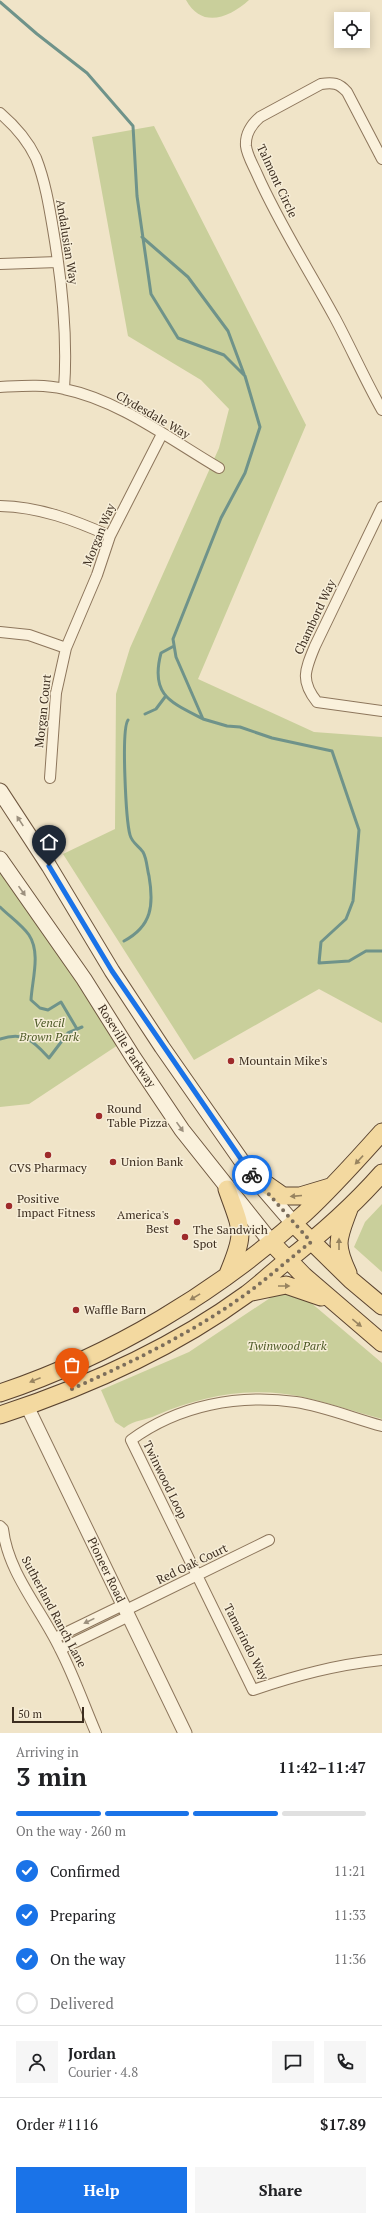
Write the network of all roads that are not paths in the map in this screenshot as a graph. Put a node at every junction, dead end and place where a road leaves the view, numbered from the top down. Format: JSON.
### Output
{"nodes":[{"id":1,"x":0,"y":114,"type":"edge"},
{"id":2,"x":382,"y":159,"type":"edge"},
{"id":3,"x":58,"y":262,"type":"junction"},
{"id":4,"x":0,"y":264,"type":"edge"},
{"id":5,"x":0,"y":387,"type":"edge"},
{"id":6,"x":64,"y":389,"type":"junction"},
{"id":7,"x":382,"y":410,"type":"edge"},
{"id":8,"x":162,"y":434,"type":"junction"},
{"id":9,"x":219,"y":468,"type":"dead end"},
{"id":10,"x":0,"y":506,"type":"edge"},
{"id":11,"x":382,"y":507,"type":"edge"},
{"id":12,"x":110,"y":536,"type":"junction"},
{"id":13,"x":0,"y":632,"type":"edge"},
{"id":14,"x":66,"y":648,"type":"junction"},
{"id":15,"x":382,"y":711,"type":"edge"},
{"id":16,"x":50,"y":778,"type":"dead end"},
{"id":17,"x":0,"y":791,"type":"edge"},
{"id":18,"x":0,"y":859,"type":"edge"},
{"id":19,"x":382,"y":1132,"type":"edge"},
{"id":20,"x":382,"y":1172,"type":"edge"},
{"id":21,"x":250,"y":1173,"type":"junction"},
{"id":22,"x":334,"y":1185,"type":"junction"},
{"id":23,"x":227,"y":1189,"type":"junction"},
{"id":24,"x":351,"y":1205,"type":"junction"},
{"id":25,"x":293,"y":1223,"type":"junction"},
{"id":26,"x":271,"y":1242,"type":"junction"},
{"id":27,"x":311,"y":1242,"type":"junction"},
{"id":28,"x":288,"y":1260,"type":"junction"},
{"id":29,"x":227,"y":1275,"type":"junction"},
{"id":30,"x":351,"y":1280,"type":"junction"},
{"id":31,"x":246,"y":1294,"type":"junction"},
{"id":32,"x":332,"y":1302,"type":"junction"},
{"id":33,"x":382,"y":1306,"type":"edge"},
{"id":34,"x":382,"y":1343,"type":"edge"},
{"id":35,"x":8,"y":1391,"type":"edge"},
{"id":36,"x":0,"y":1404,"type":"edge"},
{"id":37,"x":27,"y":1406,"type":"junction"},
{"id":38,"x":0,"y":1416,"type":"edge"},
{"id":39,"x":382,"y":1426,"type":"edge"},
{"id":40,"x":0,"y":1526,"type":"edge"},
{"id":41,"x":269,"y":1540,"type":"dead end"},
{"id":42,"x":198,"y":1576,"type":"junction"},
{"id":43,"x":126,"y":1610,"type":"junction"},
{"id":44,"x":55,"y":1638,"type":"junction"},
{"id":45,"x":61,"y":1649,"type":"junction"},
{"id":46,"x":382,"y":1660,"type":"edge"},
{"id":47,"x":96,"y":1733,"type":"edge"},
{"id":48,"x":186,"y":1733,"type":"edge"}],
"edges":[{"from":1,"to":3,"type":"street","name":"Andalusian Way"},
{"from":2,"to":7,"type":"street","name":"Talmont Circle"},
{"from":3,"to":4,"type":"street"},
{"from":3,"to":6,"type":"street","name":"Andalusian Way"},
{"from":5,"to":6,"type":"street","name":"Clydesdale Way"},
{"from":6,"to":8,"type":"street","name":"Clydesdale Way"},
{"from":8,"to":9,"type":"street","name":"Clydesdale Way"},
{"from":8,"to":12,"type":"street","name":"Morgan Way"},
{"from":10,"to":12,"type":"street"},
{"from":11,"to":15,"type":"street","name":"Chambord Way"},
{"from":12,"to":14,"type":"street","name":"Morgan Way"},
{"from":13,"to":14,"type":"street"},
{"from":14,"to":16,"type":"street","name":"Morgan Court"},
{"from":21,"to":17,"type":"main road","one_way":true},
{"from":18,"to":23,"type":"main road","name":"Roseville Parkway","one_way":true},
{"from":19,"to":22,"type":"main road","one_way":true},
{"from":20,"to":24,"type":"main road"},
{"from":22,"to":21,"type":"main road","one_way":true},
{"from":21,"to":25,"type":"main road"},
{"from":22,"to":25,"type":"main road"},
{"from":23,"to":26,"type":"main road","name":"Roseville Parkway"},
{"from":23,"to":29,"type":"main road"},
{"from":24,"to":27,"type":"main road"},
{"from":30,"to":24,"type":"main road","one_way":true},
{"from":25,"to":26,"type":"main road"},
{"from":25,"to":27,"type":"main road"},
{"from":26,"to":28,"type":"main road","name":"Roseville Parkway"},
{"from":26,"to":29,"type":"main road"},
{"from":27,"to":28,"type":"main road"},
{"from":27,"to":30,"type":"main road"},
{"from":28,"to":31,"type":"main road"},
{"from":28,"to":32,"type":"main road","name":"Roseville Parkway"},
{"from":29,"to":35,"type":"main road","one_way":true},
{"from":30,"to":33,"type":"main road"},
{"from":31,"to":32,"type":"main road","one_way":true},
{"from":31,"to":37,"type":"main road"},
{"from":32,"to":34,"type":"main road","name":"Roseville Parkway","one_way":true},
{"from":35,"to":36,"type":"main road"},
{"from":37,"to":38,"type":"main road"},
{"from":37,"to":43,"type":"street","name":"Pioneer Road"},
{"from":39,"to":42,"type":"street","name":"Twinwood Loop"},
{"from":40,"to":44,"type":"street","name":"Sutherland Ranch Lane"},
{"from":41,"to":42,"type":"street","name":"Red Oak Court"},
{"from":42,"to":43,"type":"street","name":"Red Oak Court"},
{"from":42,"to":46,"type":"street","name":"Tamarindo Way"},
{"from":43,"to":44,"type":"street","one_way":true},
{"from":43,"to":45,"type":"street"},
{"from":43,"to":48,"type":"street","name":"Pioneer Road"},
{"from":44,"to":45,"type":"street","name":"Sutherland Ranch Lane"},
{"from":45,"to":47,"type":"street","name":"Sutherland Ranch Lane"}]}
